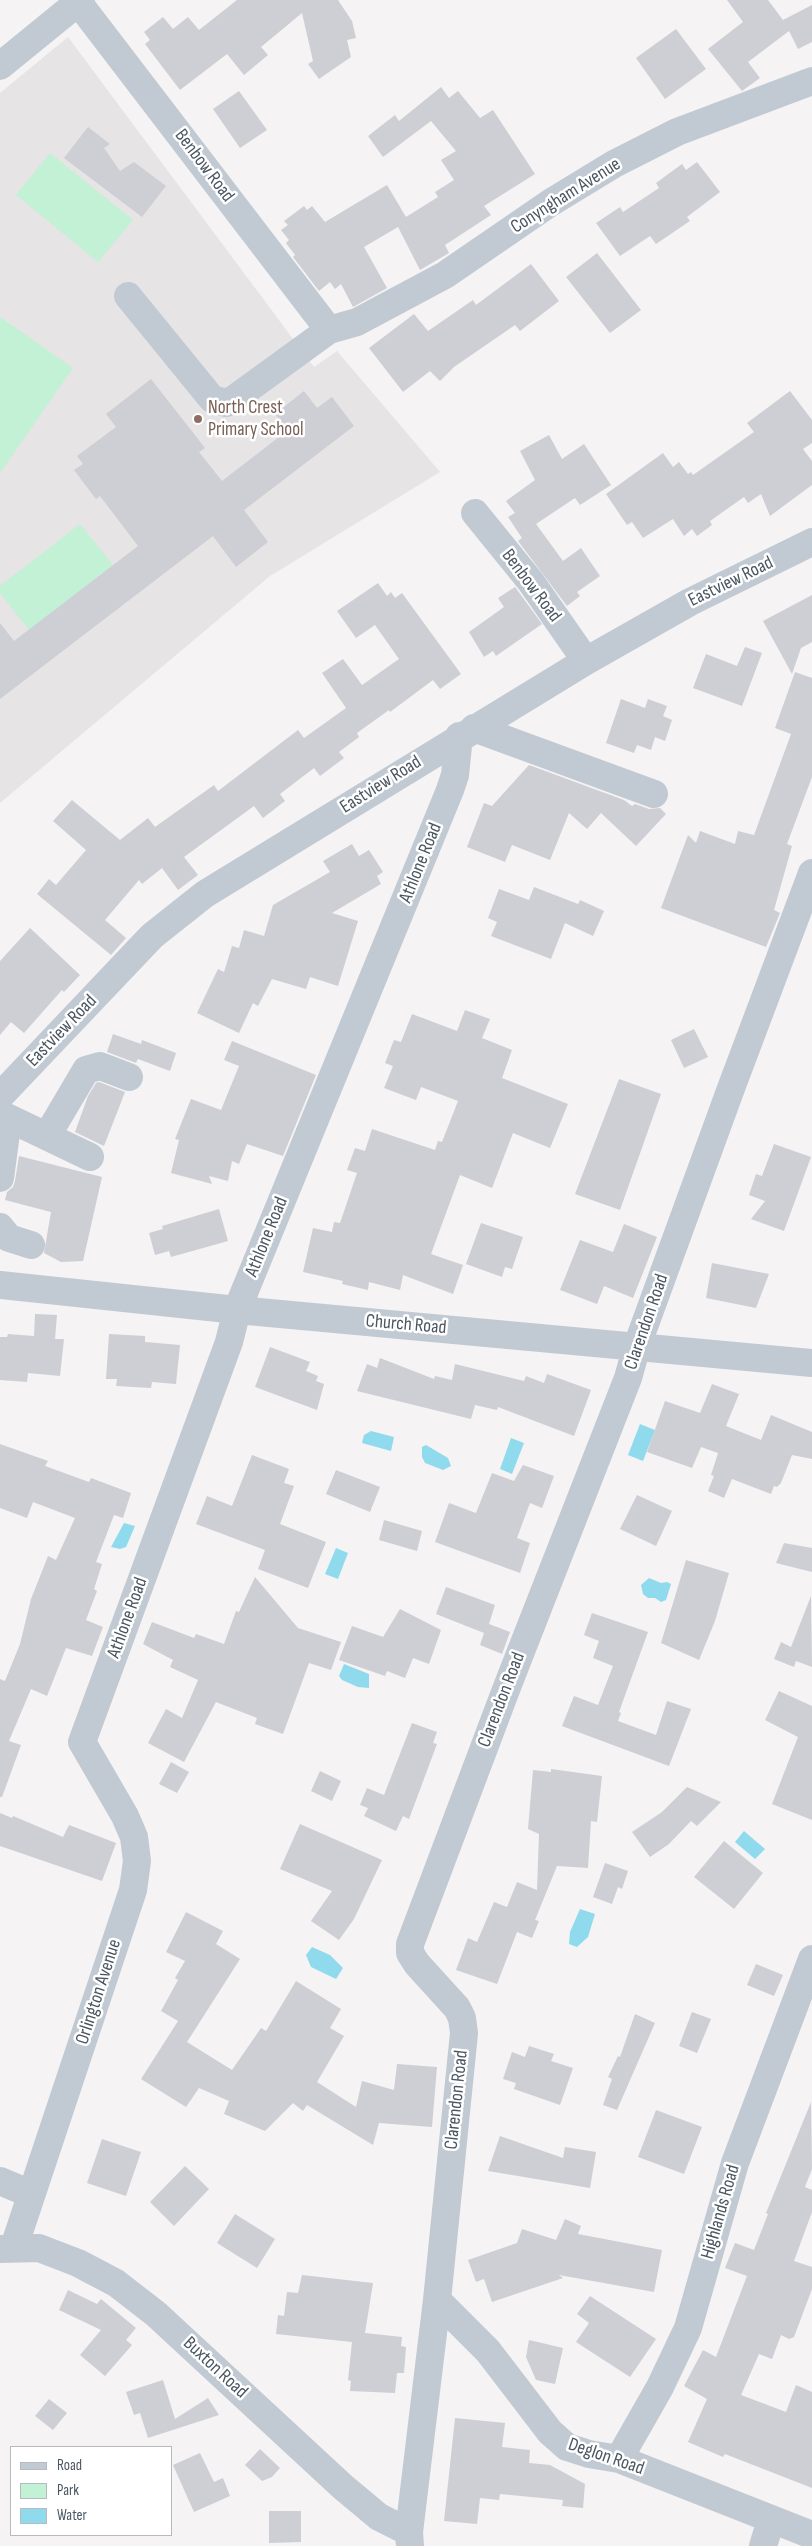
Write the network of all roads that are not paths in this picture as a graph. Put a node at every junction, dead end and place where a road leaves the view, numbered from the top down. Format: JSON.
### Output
{"nodes":[{"id":1,"x":80,"y":1,"type":"edge"},
{"id":2,"x":0,"y":66,"type":"edge"},
{"id":3,"x":812,"y":81,"type":"edge"},
{"id":4,"x":128,"y":296,"type":"dead end"},
{"id":5,"x":329,"y":330,"type":"junction"},
{"id":6,"x":475,"y":513,"type":"dead end"},
{"id":7,"x":812,"y":542,"type":"edge"},
{"id":8,"x":586,"y":661,"type":"junction"},
{"id":9,"x":466,"y":732,"type":"junction"},
{"id":10,"x":654,"y":794,"type":"dead end"},
{"id":11,"x":809,"y":889,"type":"edge"},
{"id":12,"x":130,"y":1077,"type":"dead end"},
{"id":13,"x":3,"y":1109,"type":"edge"},
{"id":14,"x":47,"y":1136,"type":"junction"},
{"id":15,"x":90,"y":1157,"type":"dead end"},
{"id":16,"x":0,"y":1178,"type":"edge"},
{"id":17,"x":0,"y":1227,"type":"edge"},
{"id":18,"x":31,"y":1245,"type":"dead end"},
{"id":19,"x":0,"y":1286,"type":"edge"},
{"id":20,"x":237,"y":1310,"type":"junction"},
{"id":21,"x":637,"y":1346,"type":"junction"},
{"id":22,"x":812,"y":1363,"type":"edge"},
{"id":23,"x":82,"y":1742,"type":"joint"},
{"id":24,"x":812,"y":1959,"type":"edge"},
{"id":25,"x":0,"y":2181,"type":"edge"},
{"id":26,"x":31,"y":2194,"type":"junction"},
{"id":27,"x":7,"y":2248,"type":"edge"},
{"id":28,"x":437,"y":2300,"type":"junction"},
{"id":29,"x":619,"y":2459,"type":"junction"},
{"id":30,"x":771,"y":2520,"type":"junction"},
{"id":31,"x":812,"y":2535,"type":"edge"},
{"id":32,"x":410,"y":2539,"type":"edge"},
{"id":33,"x":762,"y":2546,"type":"edge"}],
"edges":[{"from":1,"to":2,"type":"street"},
{"from":1,"to":5,"type":"street","name":"Benbow Road"},
{"from":3,"to":5,"type":"street","name":"Conyngham Avenue"},
{"from":4,"to":5,"type":"street"},
{"from":6,"to":8,"type":"street","name":"Benbow Road"},
{"from":7,"to":8,"type":"street","name":"Eastview Road"},
{"from":8,"to":9,"type":"street","name":"Eastview Road"},
{"from":9,"to":10,"type":"street"},
{"from":9,"to":13,"type":"street","name":"Eastview Road"},
{"from":9,"to":20,"type":"street","name":"Athlone Road"},
{"from":11,"to":21,"type":"street","name":"Clarendon Road"},
{"from":12,"to":14,"type":"street"},
{"from":13,"to":14,"type":"street"},
{"from":13,"to":16,"type":"street"},
{"from":14,"to":15,"type":"street"},
{"from":17,"to":18,"type":"street"},
{"from":19,"to":20,"type":"street","name":"Church Road"},
{"from":20,"to":21,"type":"street","name":"Church Road"},
{"from":20,"to":23,"type":"street","name":"Athlone Road"},
{"from":21,"to":22,"type":"street","name":"Church Road"},
{"from":21,"to":28,"type":"street","name":"Clarendon Road"},
{"from":23,"to":26,"type":"street","name":"Orlington Avenue"},
{"from":24,"to":29,"type":"street","name":"Highlands Road"},
{"from":25,"to":26,"type":"street"},
{"from":26,"to":27,"type":"street","name":"Orlington Avenue"},
{"from":27,"to":32,"type":"street","name":"Buxton Road"},
{"from":28,"to":29,"type":"street","name":"Deglon Road"},
{"from":28,"to":32,"type":"street","name":"Clarendon Road"},
{"from":29,"to":30,"type":"street","name":"Deglon Road"},
{"from":30,"to":31,"type":"street","name":"Deglon Road"},
{"from":30,"to":33,"type":"street"}]}
